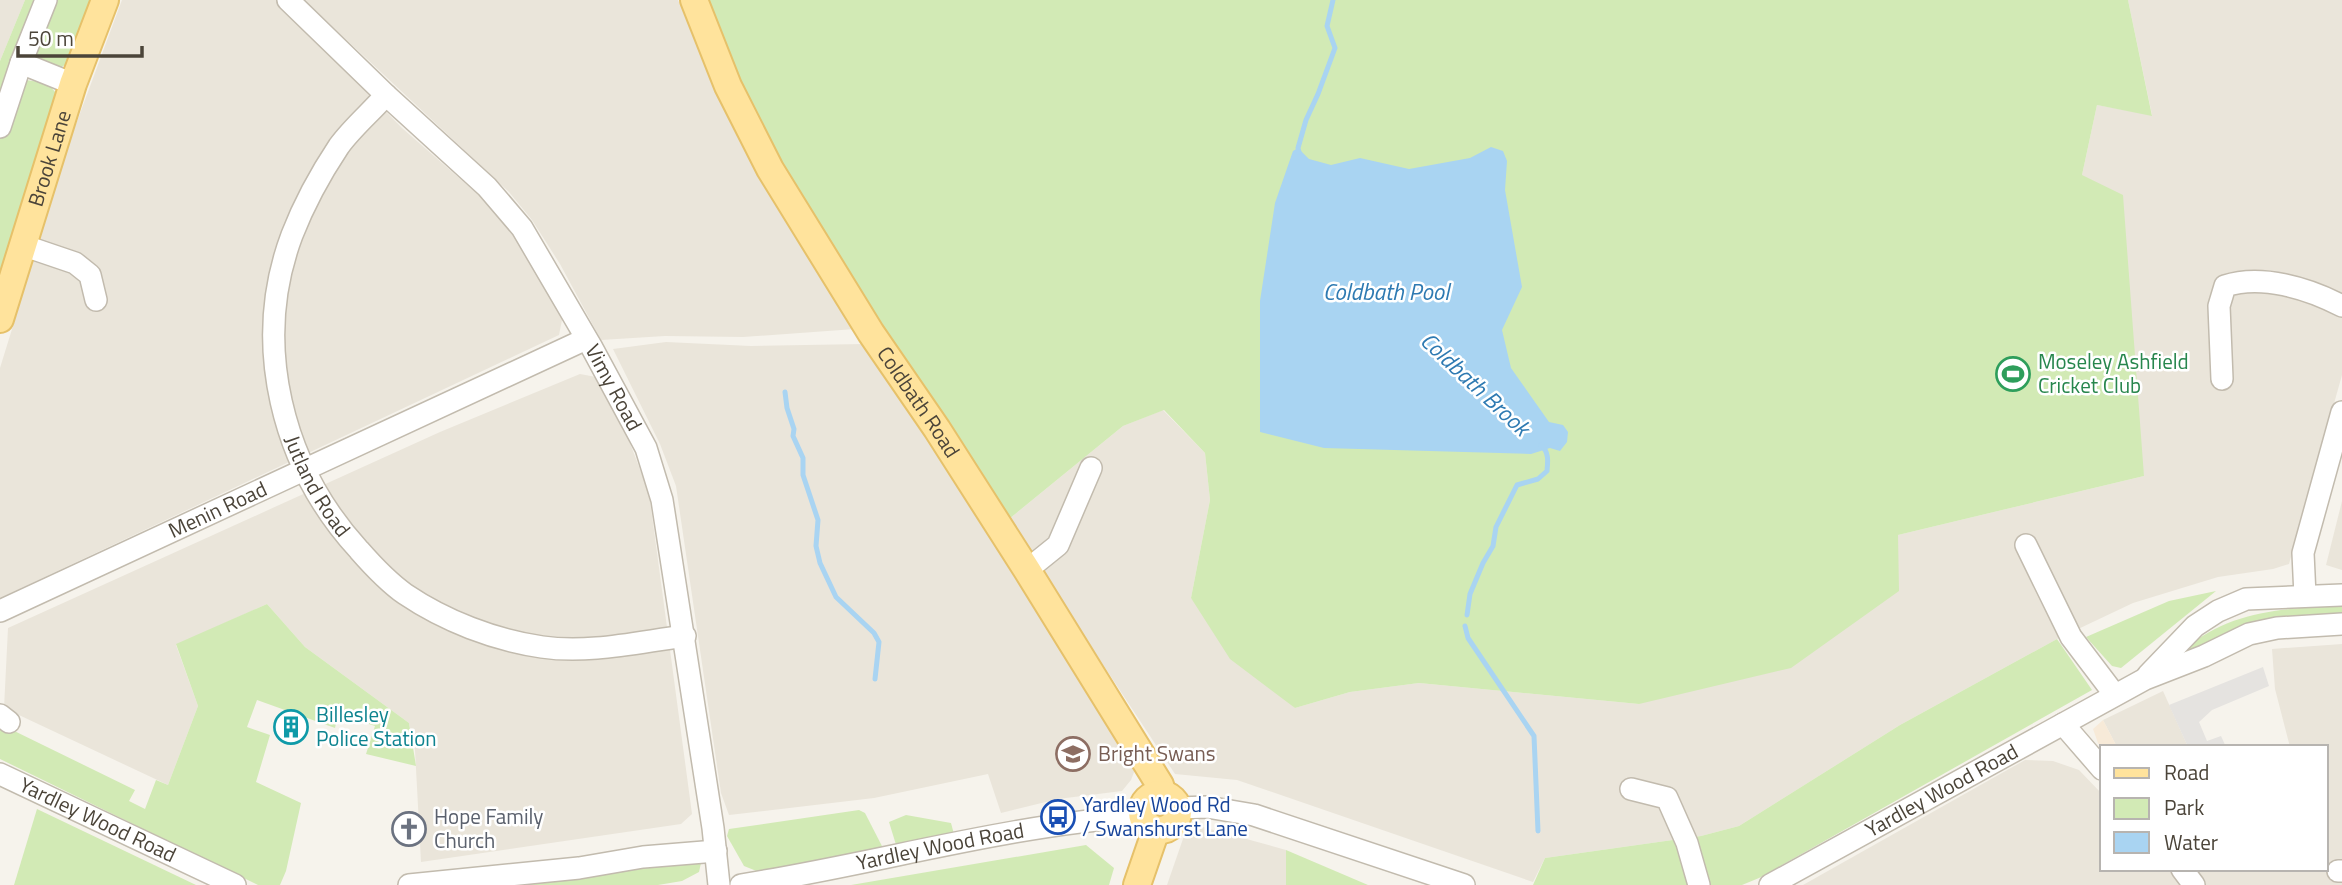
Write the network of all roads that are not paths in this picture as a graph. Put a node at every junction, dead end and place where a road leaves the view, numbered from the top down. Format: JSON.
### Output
{"nodes":[{"id":1,"x":46,"y":0,"type":"edge"},
{"id":2,"x":105,"y":0,"type":"edge"},
{"id":3,"x":288,"y":0,"type":"edge"},
{"id":4,"x":694,"y":0,"type":"edge"},
{"id":5,"x":21,"y":63,"type":"junction"},
{"id":6,"x":73,"y":84,"type":"junction"},
{"id":7,"x":386,"y":95,"type":"junction"},
{"id":8,"x":0,"y":127,"type":"edge"},
{"id":9,"x":22,"y":245,"type":"junction"},
{"id":10,"x":96,"y":300,"type":"dead end"},
{"id":11,"x":2342,"y":306,"type":"edge"},
{"id":12,"x":0,"y":318,"type":"edge"},
{"id":13,"x":586,"y":339,"type":"junction"},
{"id":14,"x":2222,"y":379,"type":"dead end"},
{"id":15,"x":2342,"y":412,"type":"edge"},
{"id":16,"x":1091,"y":468,"type":"dead end"},
{"id":17,"x":303,"y":471,"type":"junction"},
{"id":18,"x":2026,"y":545,"type":"dead end"},
{"id":19,"x":1027,"y":570,"type":"junction"},
{"id":20,"x":2342,"y":595,"type":"edge"},
{"id":21,"x":2305,"y":596,"type":"junction"},
{"id":22,"x":0,"y":611,"type":"edge"},
{"id":23,"x":2342,"y":624,"type":"edge"},
{"id":24,"x":685,"y":636,"type":"junction"},
{"id":25,"x":2145,"y":679,"type":"junction"},
{"id":26,"x":2115,"y":695,"type":"junction"},
{"id":27,"x":2063,"y":724,"type":"junction"},
{"id":28,"x":2100,"y":767,"type":"edge"},
{"id":29,"x":0,"y":774,"type":"edge"},
{"id":30,"x":1631,"y":789,"type":"dead end"},
{"id":31,"x":1170,"y":802,"type":"junction"},
{"id":32,"x":1149,"y":823,"type":"junction"},
{"id":33,"x":716,"y":851,"type":"junction"},
{"id":34,"x":235,"y":885,"type":"edge"},
{"id":35,"x":409,"y":885,"type":"edge"},
{"id":36,"x":719,"y":885,"type":"edge"},
{"id":37,"x":741,"y":885,"type":"edge"},
{"id":38,"x":1137,"y":885,"type":"edge"},
{"id":39,"x":1464,"y":885,"type":"edge"},
{"id":40,"x":1699,"y":885,"type":"edge"},
{"id":41,"x":1770,"y":885,"type":"edge"}],
"edges":[{"from":1,"to":5,"type":"street"},
{"from":2,"to":6,"type":"main road","name":"Brook Lane"},
{"from":3,"to":7,"type":"street","name":"Vimy Road"},
{"from":4,"to":19,"type":"main road","name":"Coldbath Road"},
{"from":5,"to":6,"type":"street"},
{"from":5,"to":8,"type":"street"},
{"from":6,"to":9,"type":"main road","name":"Brook Lane"},
{"from":7,"to":13,"type":"street","name":"Vimy Road"},
{"from":7,"to":17,"type":"street","name":"Jutland Road"},
{"from":9,"to":10,"type":"street"},
{"from":9,"to":12,"type":"main road","name":"Brook Lane"},
{"from":11,"to":14,"type":"street"},
{"from":13,"to":17,"type":"street","name":"Menin Road"},
{"from":13,"to":24,"type":"street","name":"Vimy Road"},
{"from":15,"to":21,"type":"street"},
{"from":16,"to":19,"type":"street"},
{"from":17,"to":22,"type":"street","name":"Menin Road"},
{"from":17,"to":24,"type":"street","name":"Jutland Road"},
{"from":18,"to":26,"type":"street"},
{"from":19,"to":31,"type":"main road","name":"Coldbath Road"},
{"from":20,"to":21,"type":"street","name":"Yardley Wood Road"},
{"from":21,"to":25,"type":"street","name":"Yardley Wood Road"},
{"from":23,"to":25,"type":"street","name":"Yardley Wood Road"},
{"from":24,"to":33,"type":"street","name":"Vimy Road"},
{"from":25,"to":26,"type":"street","name":"Yardley Wood Road"},
{"from":26,"to":27,"type":"street","name":"Yardley Wood Road"},
{"from":27,"to":28,"type":"street"},
{"from":27,"to":41,"type":"street","name":"Yardley Wood Road"},
{"from":29,"to":34,"type":"street","name":"Yardley Wood Road"},
{"from":30,"to":40,"type":"street"},
{"from":31,"to":32,"type":"main road"},
{"from":31,"to":39,"type":"street"},
{"from":32,"to":37,"type":"street","name":"Yardley Wood Road"},
{"from":32,"to":38,"type":"main road"},
{"from":33,"to":35,"type":"street"},
{"from":33,"to":36,"type":"street","name":"Vimy Road"}]}
